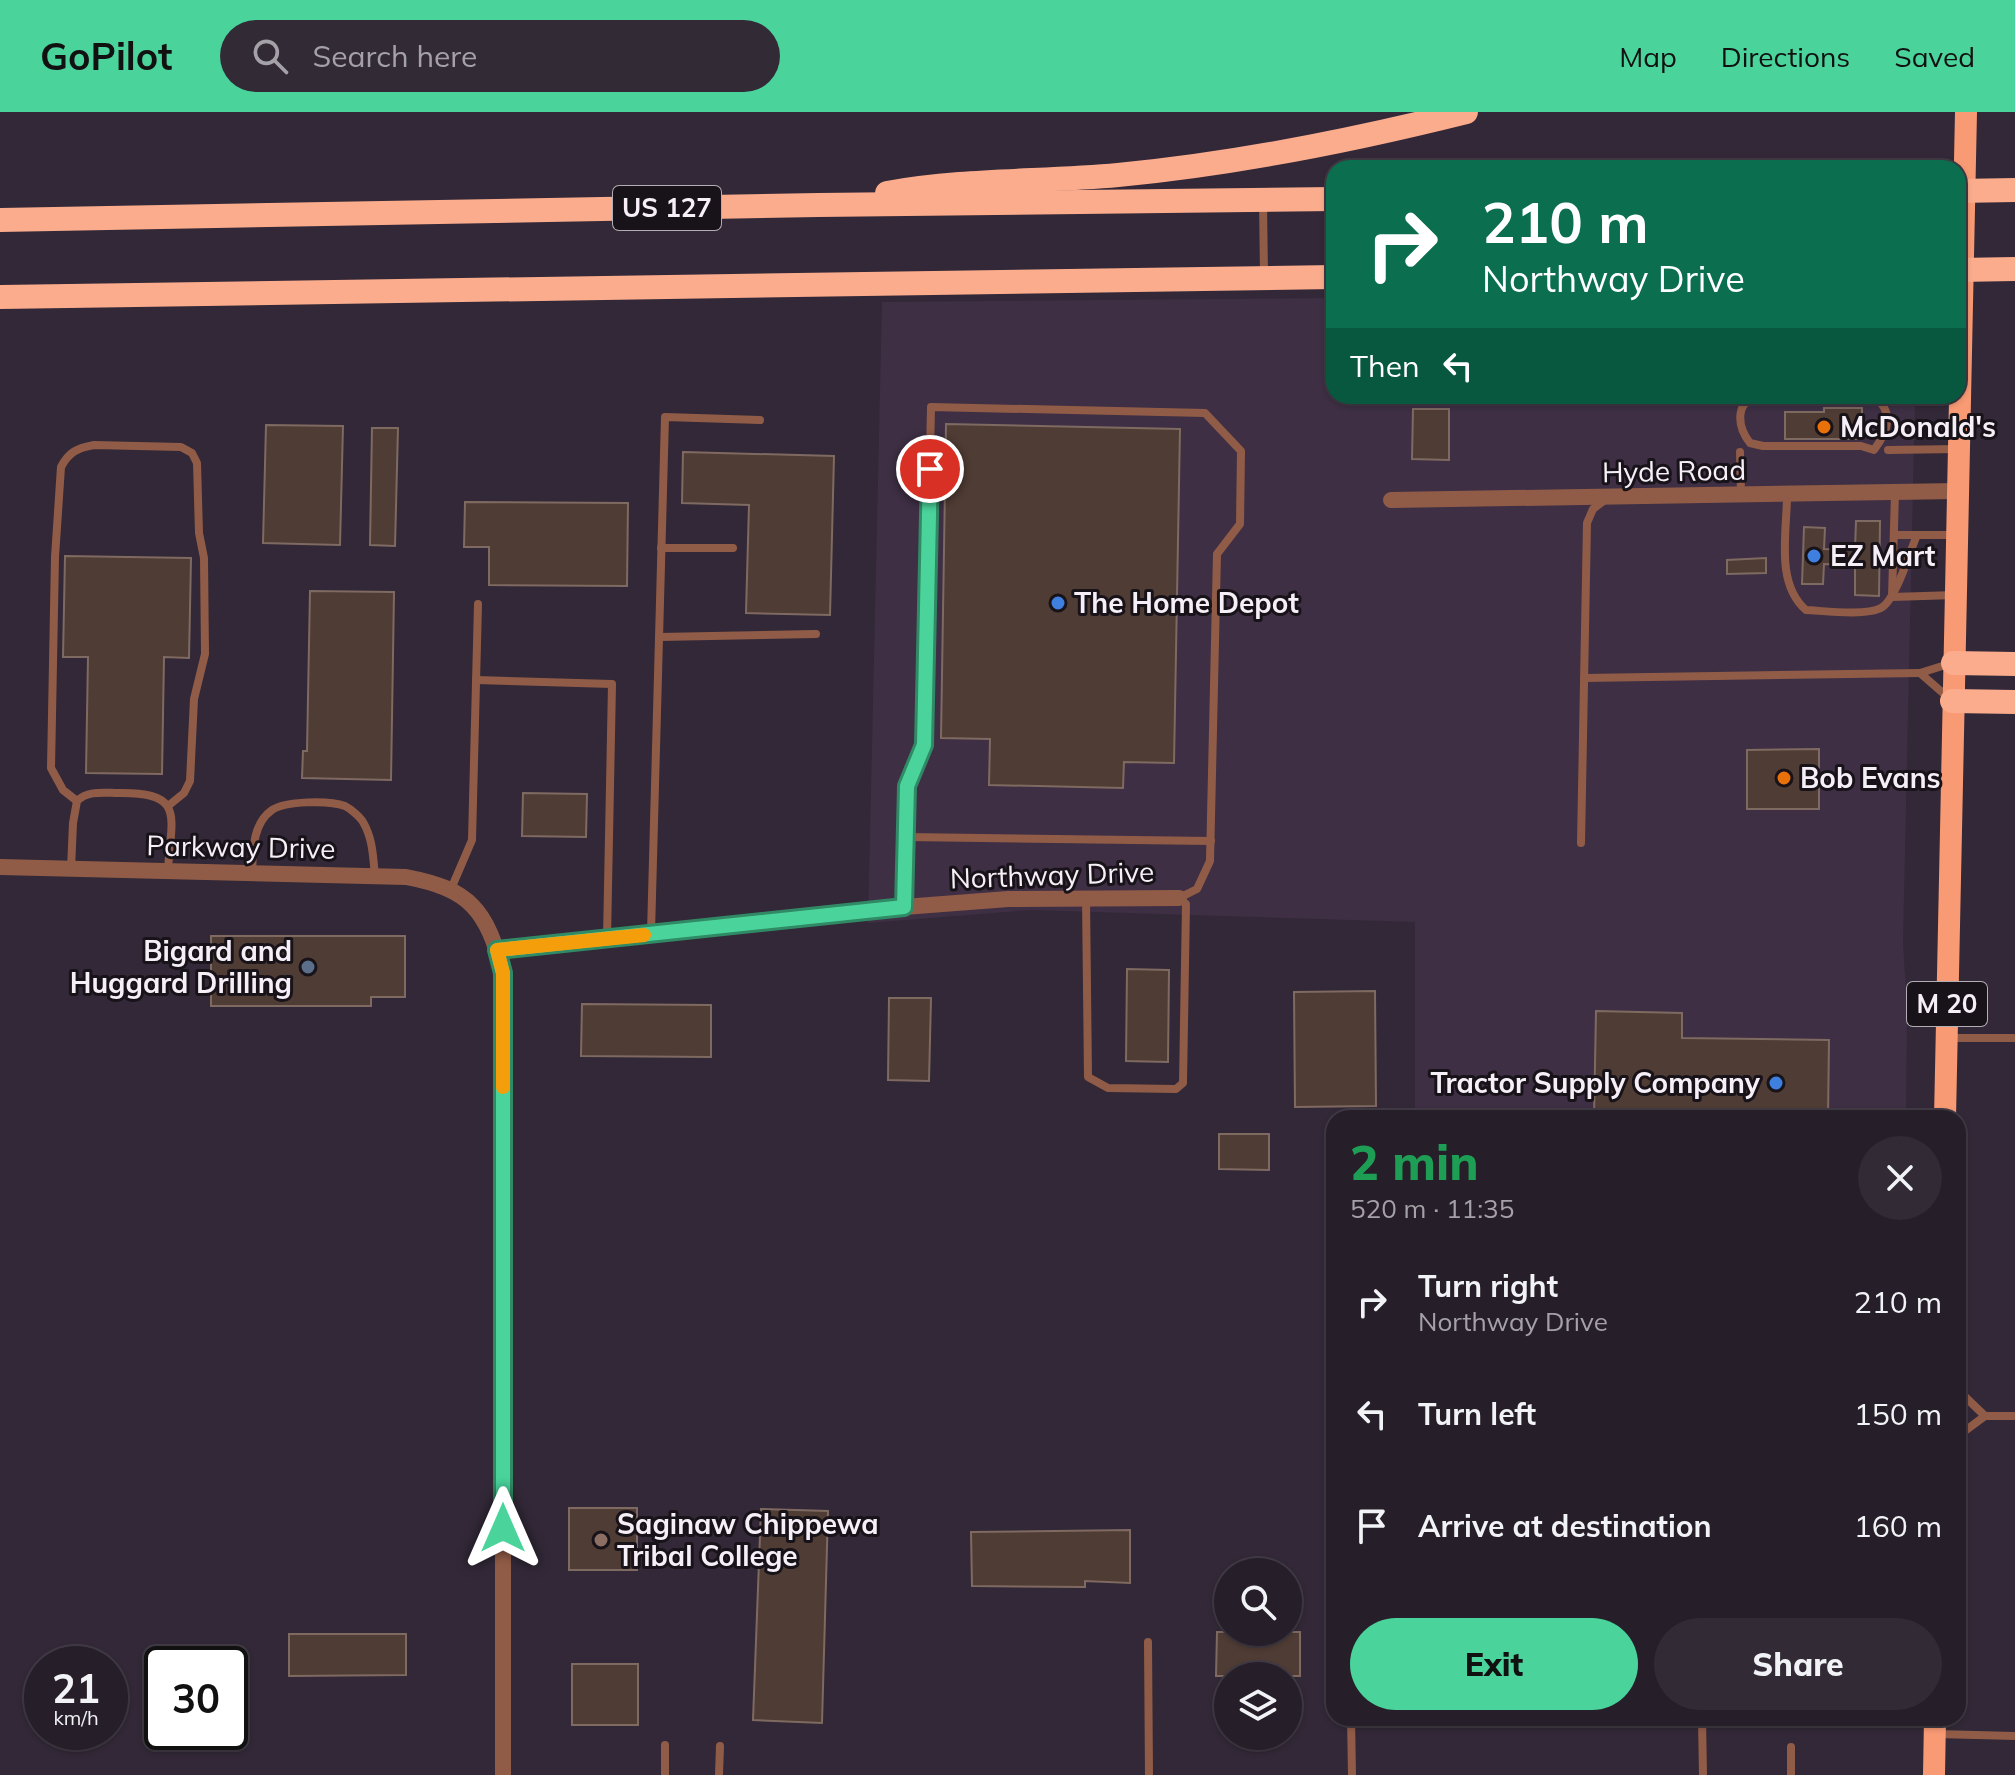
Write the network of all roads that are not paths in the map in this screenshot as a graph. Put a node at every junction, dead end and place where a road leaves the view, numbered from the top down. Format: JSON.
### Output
{"nodes":[{"id":1,"x":1466,"y":112,"type":"edge"},
{"id":2,"x":1966,"y":112,"type":"edge"},
{"id":3,"x":1965,"y":160,"type":"edge"},
{"id":4,"x":2015,"y":190,"type":"edge"},
{"id":5,"x":1966,"y":191,"type":"edge"},
{"id":6,"x":1326,"y":199,"type":"edge"},
{"id":7,"x":1263,"y":200,"type":"junction"},
{"id":8,"x":818,"y":205,"type":"junction"},
{"id":9,"x":0,"y":220,"type":"edge"},
{"id":10,"x":2015,"y":269,"type":"edge"},
{"id":11,"x":1966,"y":270,"type":"edge"},
{"id":12,"x":1326,"y":277,"type":"edge"},
{"id":13,"x":1264,"y":278,"type":"junction"},
{"id":14,"x":0,"y":297,"type":"edge"},
{"id":15,"x":1743,"y":404,"type":"edge"},
{"id":16,"x":1884,"y":404,"type":"edge"},
{"id":17,"x":1959,"y":404,"type":"edge"},
{"id":18,"x":760,"y":420,"type":"dead end"},
{"id":19,"x":1959,"y":449,"type":"junction"},
{"id":20,"x":1888,"y":450,"type":"dead end"},
{"id":21,"x":1740,"y":452,"type":"dead end"},
{"id":22,"x":1958,"y":491,"type":"junction"},
{"id":23,"x":1895,"y":493,"type":"junction"},
{"id":24,"x":1787,"y":495,"type":"junction"},
{"id":25,"x":1741,"y":496,"type":"junction"},
{"id":26,"x":1606,"y":498,"type":"junction"},
{"id":27,"x":1391,"y":500,"type":"dead end"},
{"id":28,"x":1894,"y":535,"type":"junction"},
{"id":29,"x":1917,"y":535,"type":"junction"},
{"id":30,"x":1956,"y":535,"type":"junction"},
{"id":31,"x":661,"y":548,"type":"junction"},
{"id":32,"x":733,"y":548,"type":"dead end"},
{"id":33,"x":1955,"y":595,"type":"junction"},
{"id":34,"x":1892,"y":597,"type":"junction"},
{"id":35,"x":478,"y":604,"type":"dead end"},
{"id":36,"x":816,"y":634,"type":"dead end"},
{"id":37,"x":659,"y":637,"type":"junction"},
{"id":38,"x":1953,"y":663,"type":"junction"},
{"id":39,"x":2015,"y":664,"type":"edge"},
{"id":40,"x":1920,"y":673,"type":"junction"},
{"id":41,"x":1584,"y":678,"type":"junction"},
{"id":42,"x":476,"y":680,"type":"junction"},
{"id":43,"x":1952,"y":701,"type":"junction"},
{"id":44,"x":2015,"y":702,"type":"edge"},
{"id":45,"x":77,"y":801,"type":"junction"},
{"id":46,"x":168,"y":806,"type":"junction"},
{"id":47,"x":906,"y":837,"type":"junction"},
{"id":48,"x":1211,"y":841,"type":"junction"},
{"id":49,"x":1581,"y":843,"type":"dead end"},
{"id":50,"x":0,"y":867,"type":"edge"},
{"id":51,"x":71,"y":869,"type":"junction"},
{"id":52,"x":168,"y":871,"type":"junction"},
{"id":53,"x":252,"y":873,"type":"junction"},
{"id":54,"x":375,"y":876,"type":"junction"},
{"id":55,"x":451,"y":889,"type":"junction"},
{"id":56,"x":1086,"y":898,"type":"junction"},
{"id":57,"x":1179,"y":898,"type":"junction"},
{"id":58,"x":904,"y":907,"type":"junction"},
{"id":59,"x":651,"y":934,"type":"junction"},
{"id":60,"x":606,"y":939,"type":"junction"},
{"id":61,"x":497,"y":950,"type":"junction"},
{"id":62,"x":1946,"y":1038,"type":"junction"},
{"id":63,"x":2015,"y":1038,"type":"edge"},
{"id":64,"x":1945,"y":1110,"type":"edge"},
{"id":65,"x":1966,"y":1398,"type":"edge"},
{"id":66,"x":1985,"y":1416,"type":"junction"},
{"id":67,"x":2015,"y":1416,"type":"edge"},
{"id":68,"x":1966,"y":1430,"type":"edge"},
{"id":69,"x":1148,"y":1642,"type":"dead end"},
{"id":70,"x":1351,"y":1726,"type":"edge"},
{"id":71,"x":1702,"y":1726,"type":"edge"},
{"id":72,"x":1935,"y":1726,"type":"edge"},
{"id":73,"x":2015,"y":1736,"type":"edge"},
{"id":74,"x":665,"y":1745,"type":"dead end"},
{"id":75,"x":720,"y":1746,"type":"dead end"},
{"id":76,"x":1791,"y":1747,"type":"dead end"},
{"id":77,"x":503,"y":1775,"type":"edge"},
{"id":78,"x":665,"y":1775,"type":"edge"},
{"id":79,"x":719,"y":1775,"type":"edge"},
{"id":80,"x":1149,"y":1775,"type":"edge"},
{"id":81,"x":1352,"y":1775,"type":"edge"},
{"id":82,"x":1703,"y":1775,"type":"edge"},
{"id":83,"x":1791,"y":1775,"type":"edge"},
{"id":84,"x":1934,"y":1775,"type":"edge"}],
"edges":[{"from":1,"to":8,"type":"highway"},
{"from":2,"to":3,"type":"highway","number":"M 20"},
{"from":4,"to":5,"type":"highway","bridge":true},
{"from":6,"to":7,"type":"highway","number":"US 127"},
{"from":7,"to":8,"type":"highway","number":"US 127"},
{"from":7,"to":13,"type":"lane"},
{"from":8,"to":9,"type":"highway","number":"US 127"},
{"from":10,"to":11,"type":"highway","bridge":true},
{"from":12,"to":13,"type":"highway"},
{"from":13,"to":14,"type":"highway"},
{"from":15,"to":16,"type":"lane"},
{"from":17,"to":19,"type":"highway","number":"M 20"},
{"from":18,"to":31,"type":"lane"},
{"from":19,"to":20,"type":"lane"},
{"from":19,"to":22,"type":"highway","number":"M 20"},
{"from":21,"to":25,"type":"lane"},
{"from":22,"to":23,"type":"street","name":"Hyde Road"},
{"from":22,"to":30,"type":"highway","number":"M 20"},
{"from":23,"to":24,"type":"street","name":"Hyde Road"},
{"from":23,"to":28,"type":"lane"},
{"from":24,"to":25,"type":"street","name":"Hyde Road"},
{"from":24,"to":34,"type":"lane"},
{"from":25,"to":26,"type":"street","name":"Hyde Road"},
{"from":26,"to":27,"type":"street","name":"Hyde Road"},
{"from":26,"to":41,"type":"lane"},
{"from":28,"to":29,"type":"lane"},
{"from":28,"to":34,"type":"lane"},
{"from":29,"to":30,"type":"lane"},
{"from":29,"to":34,"type":"lane"},
{"from":30,"to":33,"type":"highway","number":"M 20"},
{"from":31,"to":32,"type":"lane"},
{"from":31,"to":37,"type":"lane"},
{"from":33,"to":34,"type":"lane"},
{"from":33,"to":38,"type":"highway","number":"M 20"},
{"from":35,"to":42,"type":"lane"},
{"from":36,"to":37,"type":"lane"},
{"from":37,"to":59,"type":"lane"},
{"from":38,"to":39,"type":"highway"},
{"from":38,"to":40,"type":"lane"},
{"from":38,"to":43,"type":"highway","number":"M 20"},
{"from":40,"to":41,"type":"lane"},
{"from":40,"to":43,"type":"lane"},
{"from":41,"to":49,"type":"lane"},
{"from":42,"to":55,"type":"lane"},
{"from":42,"to":60,"type":"lane"},
{"from":43,"to":44,"type":"highway"},
{"from":43,"to":62,"type":"highway","number":"M 20"},
{"from":45,"to":46,"type":"lane"},
{"from":45,"to":46,"type":"lane"},
{"from":45,"to":51,"type":"lane"},
{"from":46,"to":52,"type":"lane"},
{"from":47,"to":48,"type":"lane"},
{"from":47,"to":48,"type":"lane"},
{"from":47,"to":58,"type":"lane"},
{"from":48,"to":57,"type":"lane"},
{"from":50,"to":51,"type":"street","name":"Parkway Drive"},
{"from":51,"to":52,"type":"street","name":"Parkway Drive"},
{"from":52,"to":53,"type":"street","name":"Parkway Drive"},
{"from":53,"to":54,"type":"street","name":"Parkway Drive"},
{"from":53,"to":54,"type":"lane"},
{"from":54,"to":55,"type":"street","name":"Parkway Drive"},
{"from":55,"to":61,"type":"street","name":"Parkway Drive"},
{"from":56,"to":57,"type":"street","name":"Northway Drive"},
{"from":56,"to":57,"type":"lane"},
{"from":56,"to":58,"type":"street","name":"Northway Drive"},
{"from":58,"to":59,"type":"street","name":"Northway Drive"},
{"from":59,"to":60,"type":"street","name":"Northway Drive"},
{"from":60,"to":61,"type":"street","name":"Northway Drive"},
{"from":61,"to":77,"type":"street"},
{"from":62,"to":63,"type":"lane"},
{"from":62,"to":64,"type":"highway","number":"M 20"},
{"from":65,"to":66,"type":"lane"},
{"from":66,"to":67,"type":"lane"},
{"from":66,"to":68,"type":"lane"},
{"from":69,"to":80,"type":"lane"},
{"from":70,"to":81,"type":"lane"},
{"from":71,"to":82,"type":"lane"},
{"from":72,"to":73,"type":"lane"},
{"from":72,"to":84,"type":"highway"},
{"from":74,"to":78,"type":"lane"},
{"from":75,"to":79,"type":"lane"},
{"from":76,"to":83,"type":"lane"}]}
